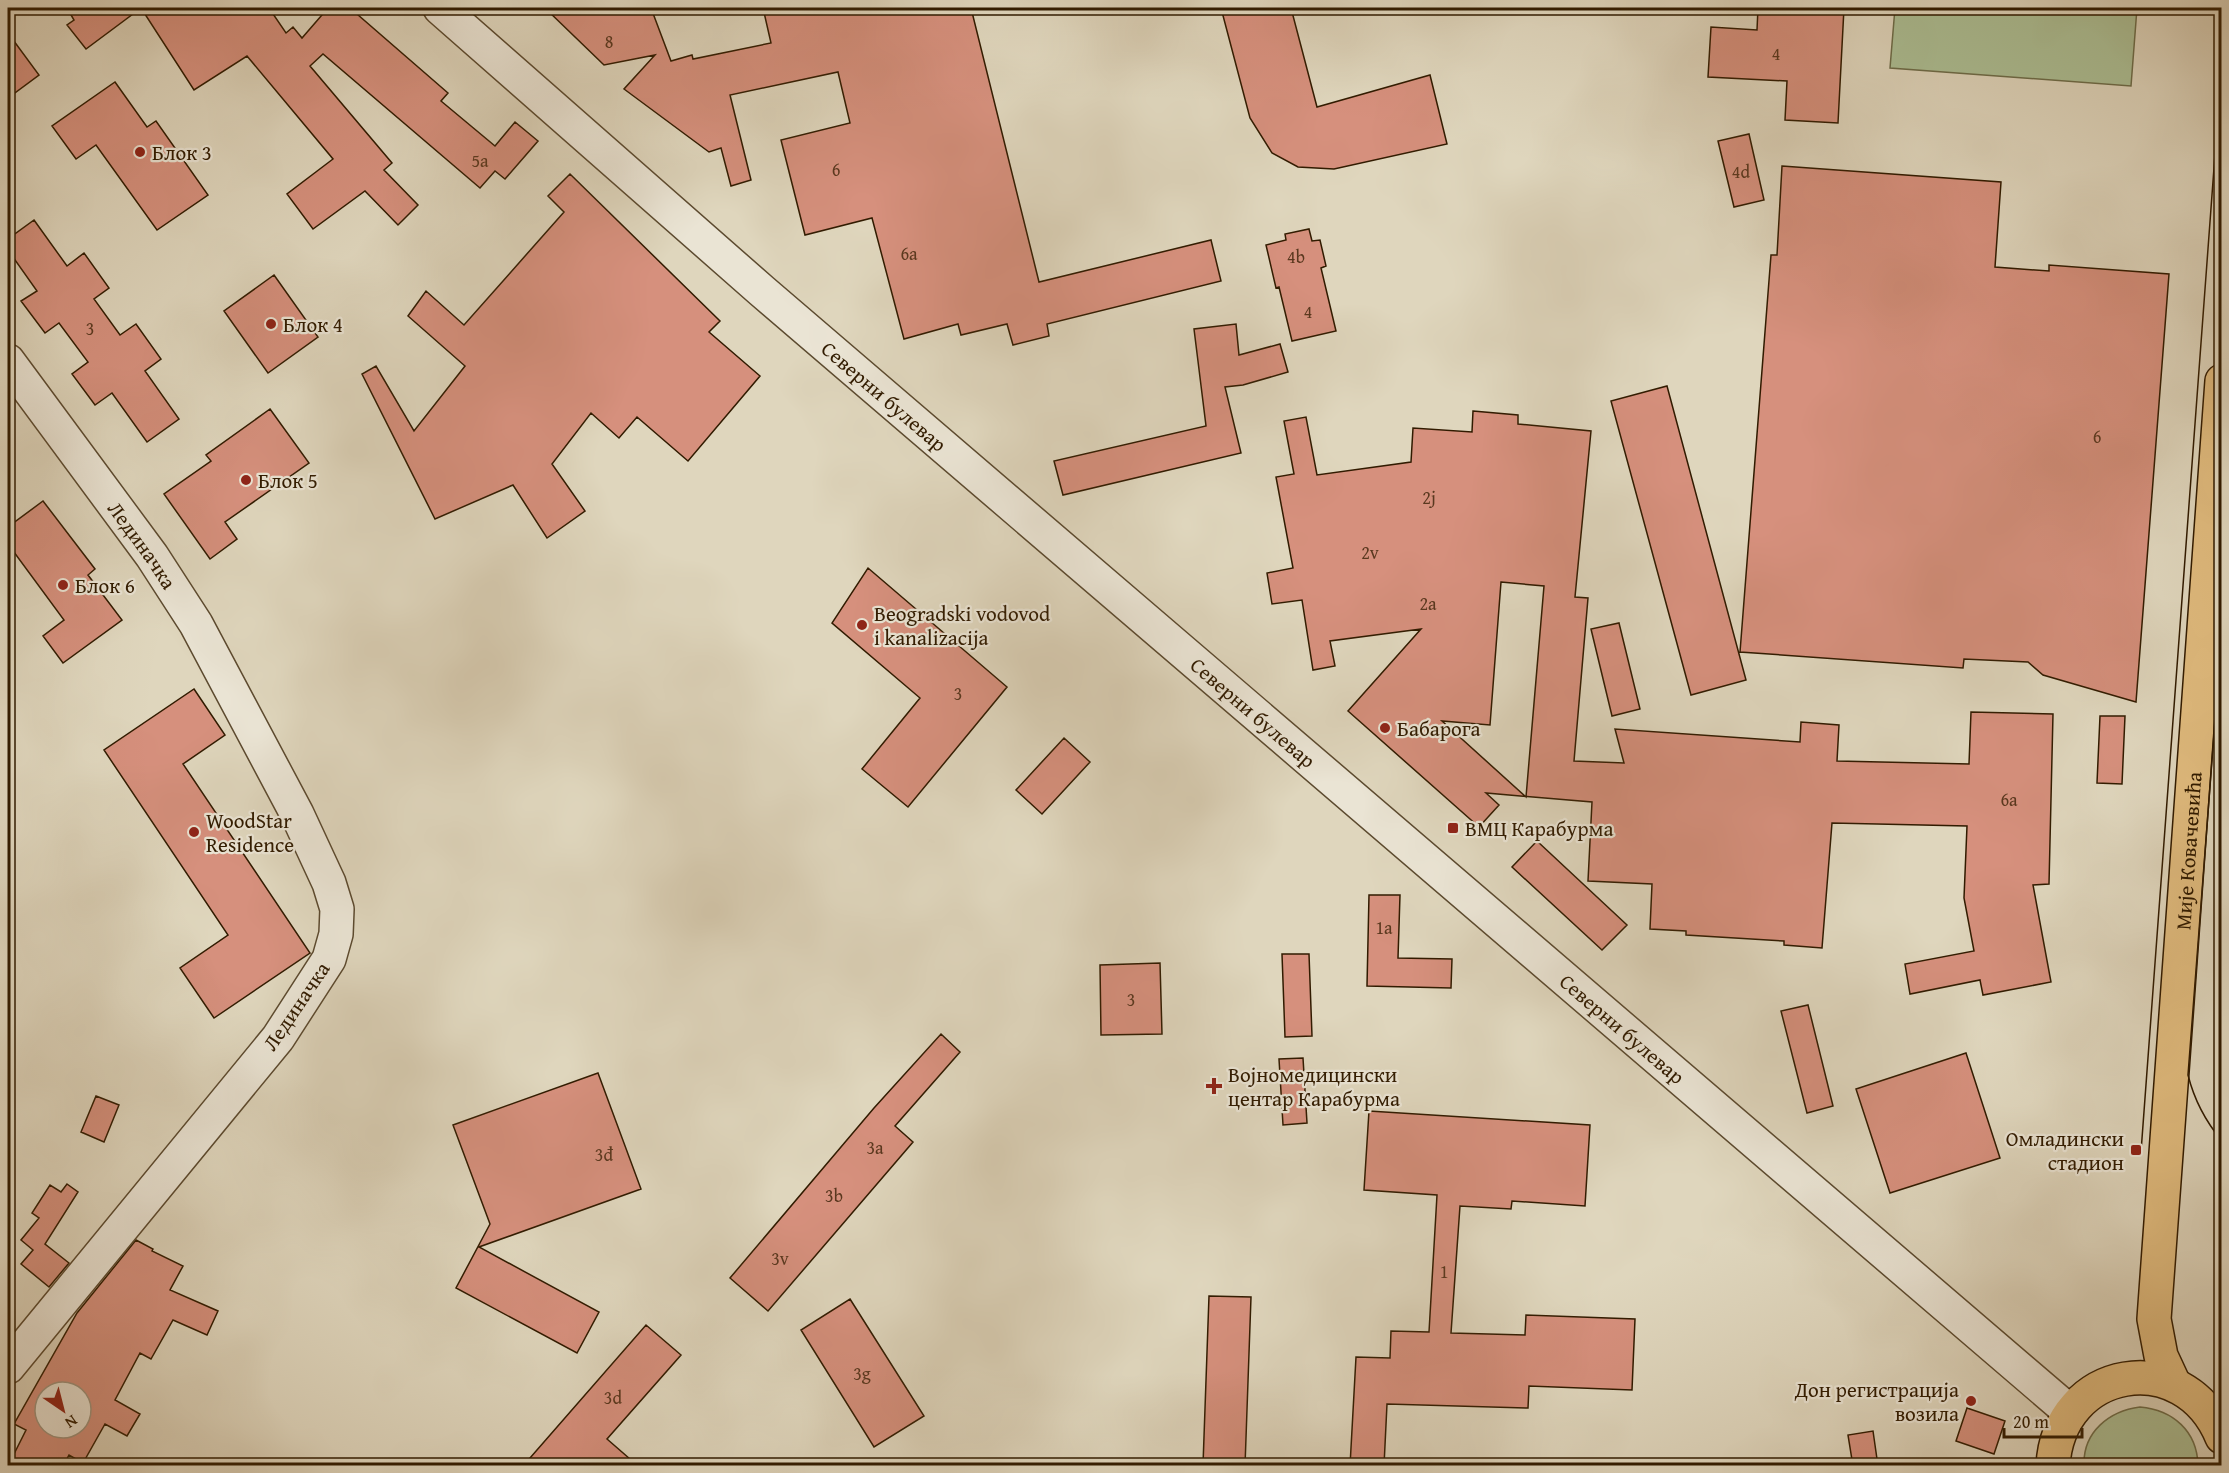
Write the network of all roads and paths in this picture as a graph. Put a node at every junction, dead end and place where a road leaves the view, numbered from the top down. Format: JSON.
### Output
{"nodes":[{"id":1,"x":440,"y":8,"type":"edge"},
{"id":2,"x":8,"y":361,"type":"edge"},
{"id":3,"x":2222,"y":381,"type":"edge"},
{"id":4,"x":2154,"y":1319,"type":"junction"},
{"id":5,"x":8,"y":1367,"type":"edge"},
{"id":6,"x":2115,"y":1381,"type":"junction"},
{"id":7,"x":2196,"y":1392,"type":"edge"},
{"id":8,"x":2070,"y":1412,"type":"junction"},
{"id":9,"x":2222,"y":1437,"type":"edge"},
{"id":10,"x":2048,"y":1458,"type":"edge"}],
"edges":[{"from":1,"to":8,"type":"street","name":"Северни булевар"},
{"from":2,"to":5,"type":"street","name":"Лединачка"},
{"from":3,"to":4,"type":"main road","name":"Мије Ковачевића"},
{"from":4,"to":6,"type":"main road","name":"Мије Ковачевића"},
{"from":4,"to":7,"type":"main road","name":"Мије Ковачевића"},
{"from":6,"to":7,"type":"main road","name":"Мије Ковачевића"},
{"from":6,"to":8,"type":"main road","name":"Мије Ковачевића"},
{"from":7,"to":9,"type":"main road","name":"Мије Ковачевића"},
{"from":8,"to":10,"type":"main road"}]}
